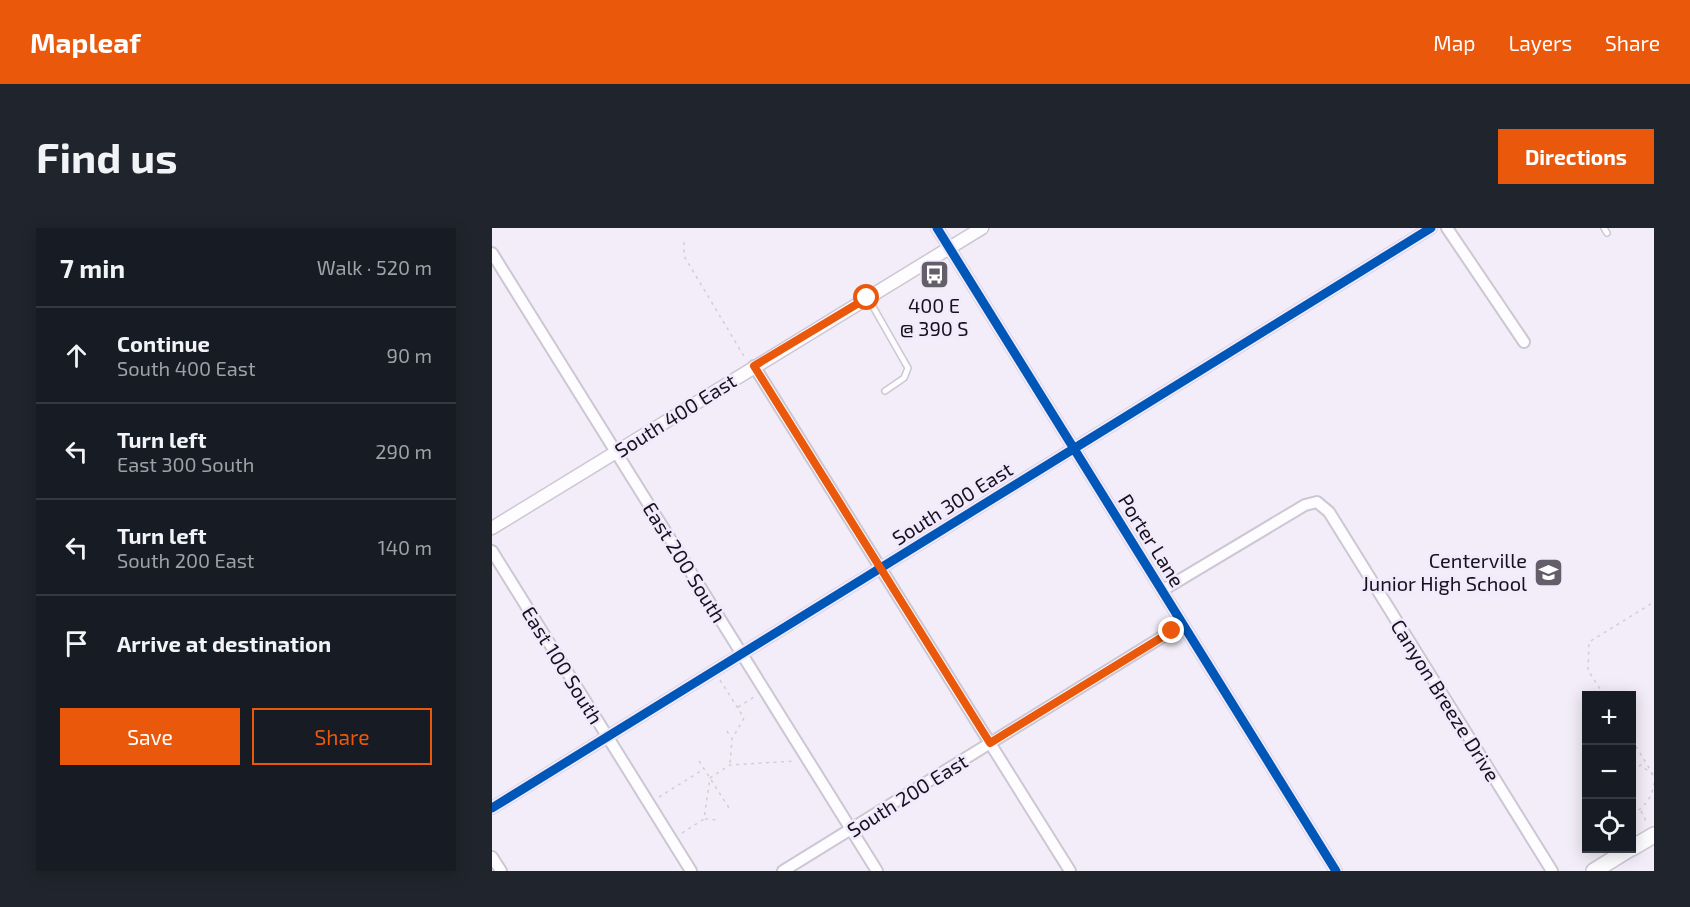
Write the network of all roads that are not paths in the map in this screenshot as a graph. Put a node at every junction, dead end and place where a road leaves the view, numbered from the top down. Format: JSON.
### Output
{"nodes":[{"id":1,"x":937,"y":228,"type":"edge"},
{"id":2,"x":982,"y":228,"type":"edge"},
{"id":3,"x":1431,"y":228,"type":"edge"},
{"id":4,"x":1447,"y":228,"type":"edge"},
{"id":5,"x":950,"y":248,"type":"junction"},
{"id":6,"x":492,"y":253,"type":"edge"},
{"id":7,"x":867,"y":298,"type":"junction"},
{"id":8,"x":1524,"y":342,"type":"dead end"},
{"id":9,"x":750,"y":362,"type":"junction"},
{"id":10,"x":885,"y":391,"type":"dead end"},
{"id":11,"x":1074,"y":448,"type":"junction"},
{"id":12,"x":616,"y":452,"type":"junction"},
{"id":13,"x":492,"y":528,"type":"edge"},
{"id":14,"x":492,"y":551,"type":"edge"},
{"id":15,"x":880,"y":568,"type":"junction"},
{"id":16,"x":1163,"y":590,"type":"junction"},
{"id":17,"x":1184,"y":624,"type":"junction"},
{"id":18,"x":742,"y":654,"type":"junction"},
{"id":19,"x":608,"y":736,"type":"junction"},
{"id":20,"x":990,"y":743,"type":"junction"},
{"id":21,"x":492,"y":808,"type":"edge"},
{"id":22,"x":851,"y":829,"type":"junction"},
{"id":23,"x":1654,"y":835,"type":"edge"},
{"id":24,"x":1636,"y":845,"type":"edge"},
{"id":25,"x":1623,"y":853,"type":"edge"},
{"id":26,"x":492,"y":857,"type":"edge"},
{"id":27,"x":501,"y":871,"type":"edge"},
{"id":28,"x":691,"y":871,"type":"edge"},
{"id":29,"x":783,"y":871,"type":"edge"},
{"id":30,"x":878,"y":871,"type":"edge"},
{"id":31,"x":1070,"y":871,"type":"edge"},
{"id":32,"x":1336,"y":871,"type":"edge"},
{"id":33,"x":1552,"y":871,"type":"edge"},
{"id":34,"x":1594,"y":871,"type":"edge"}],
"edges":[{"from":1,"to":5,"type":"street","name":"Porter Lane"},
{"from":2,"to":5,"type":"street","name":"South 400 East"},
{"from":3,"to":11,"type":"street","name":"South 300 East"},
{"from":4,"to":8,"type":"street"},
{"from":5,"to":7,"type":"street","name":"South 400 East"},
{"from":5,"to":11,"type":"street","name":"Porter Lane"},
{"from":6,"to":12,"type":"street","name":"East 200 South"},
{"from":7,"to":9,"type":"street","name":"South 400 East"},
{"from":7,"to":10,"type":"lane"},
{"from":9,"to":12,"type":"street","name":"South 400 East"},
{"from":9,"to":15,"type":"street"},
{"from":11,"to":15,"type":"street","name":"South 300 East"},
{"from":11,"to":16,"type":"street","name":"Porter Lane"},
{"from":12,"to":13,"type":"street","name":"South 400 East"},
{"from":12,"to":18,"type":"street","name":"East 200 South"},
{"from":14,"to":19,"type":"street","name":"East 100 South"},
{"from":15,"to":18,"type":"street","name":"South 300 East"},
{"from":15,"to":20,"type":"street"},
{"from":16,"to":17,"type":"street","name":"Porter Lane"},
{"from":16,"to":33,"type":"street","name":"Canyon Breeze Drive"},
{"from":17,"to":20,"type":"street","name":"South 200 East"},
{"from":17,"to":32,"type":"street","name":"Porter Lane"},
{"from":18,"to":19,"type":"street","name":"South 300 East"},
{"from":18,"to":22,"type":"street","name":"East 200 South"},
{"from":19,"to":21,"type":"street","name":"South 300 East"},
{"from":19,"to":28,"type":"street","name":"East 100 South"},
{"from":20,"to":22,"type":"street","name":"South 200 East"},
{"from":20,"to":31,"type":"street"},
{"from":22,"to":29,"type":"street","name":"South 200 East"},
{"from":22,"to":30,"type":"street","name":"East 200 South"},
{"from":23,"to":24,"type":"main road"},
{"from":25,"to":34,"type":"main road"},
{"from":26,"to":27,"type":"street"}]}
